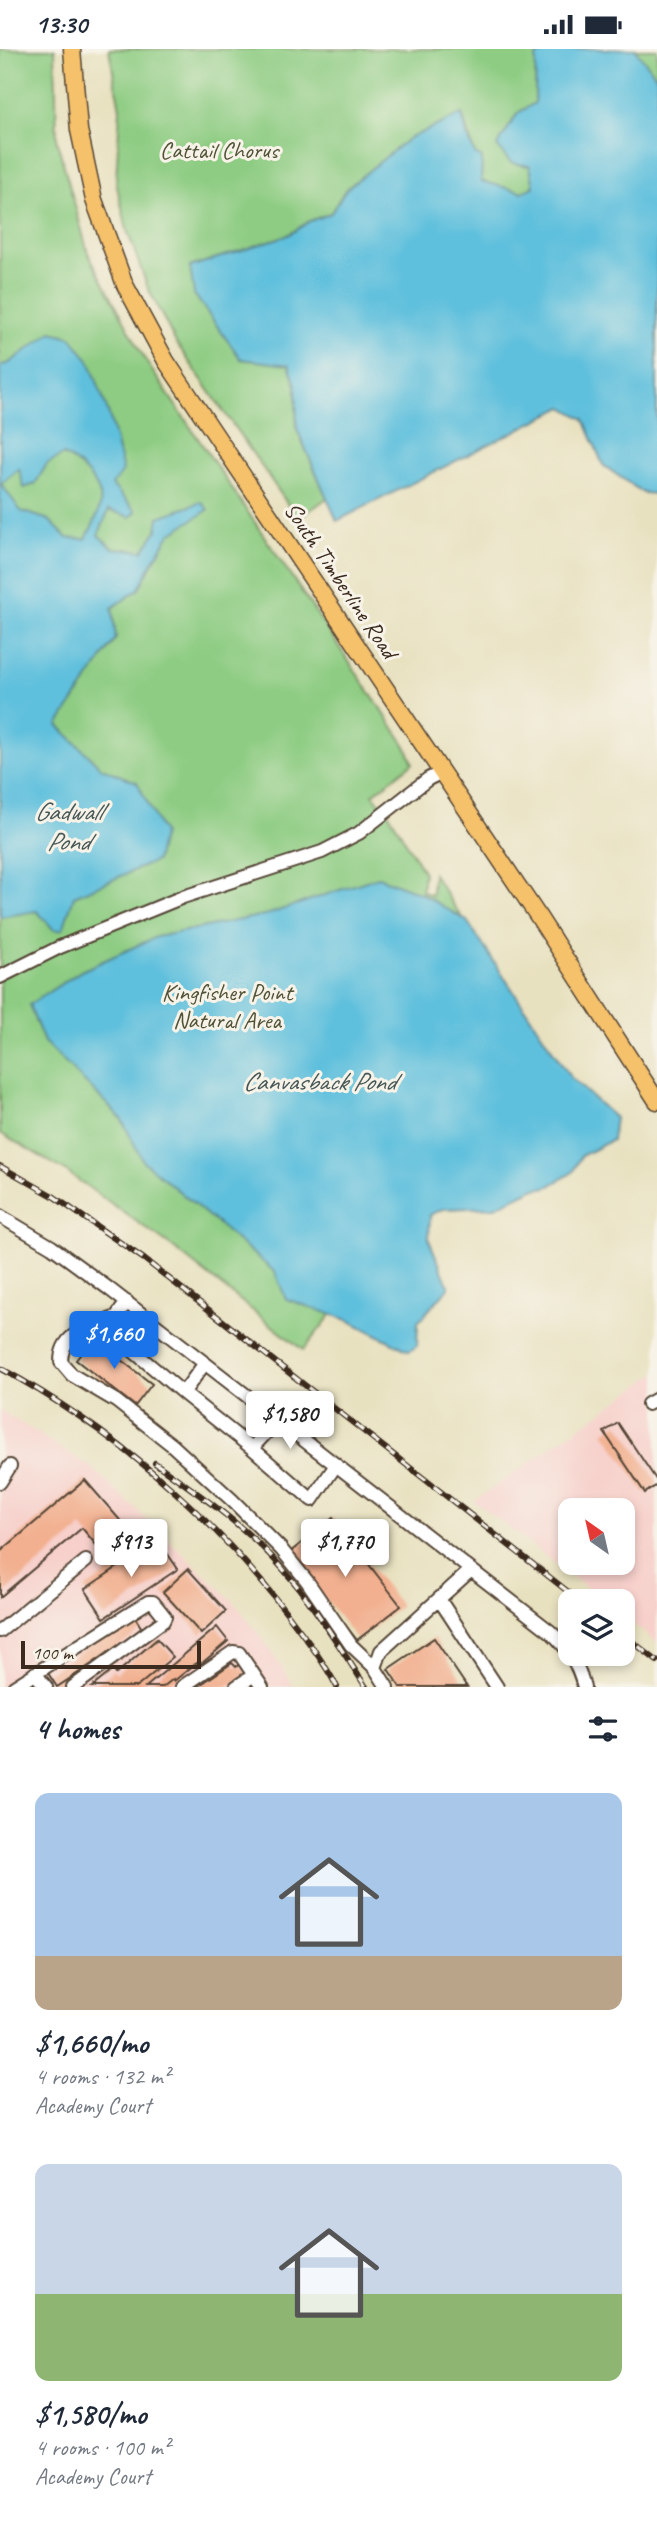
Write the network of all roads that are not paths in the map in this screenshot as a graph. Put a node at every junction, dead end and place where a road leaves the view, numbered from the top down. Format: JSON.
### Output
{"nodes":[{"id":1,"x":72,"y":49,"type":"edge"},
{"id":2,"x":442,"y":772,"type":"junction"},
{"id":3,"x":0,"y":977,"type":"edge"},
{"id":4,"x":657,"y":1101,"type":"edge"},
{"id":5,"x":0,"y":1216,"type":"edge"},
{"id":6,"x":127,"y":1302,"type":"junction"},
{"id":7,"x":116,"y":1317,"type":"junction"},
{"id":8,"x":205,"y":1363,"type":"junction"},
{"id":9,"x":183,"y":1392,"type":"junction"},
{"id":10,"x":278,"y":1420,"type":"junction"},
{"id":11,"x":252,"y":1448,"type":"junction"},
{"id":12,"x":336,"y":1465,"type":"junction"},
{"id":13,"x":10,"y":1466,"type":"dead end"},
{"id":14,"x":0,"y":1482,"type":"edge"},
{"id":15,"x":86,"y":1561,"type":"dead end"},
{"id":16,"x":471,"y":1570,"type":"junction"},
{"id":17,"x":439,"y":1599,"type":"junction"},
{"id":18,"x":0,"y":1631,"type":"edge"},
{"id":19,"x":375,"y":1668,"type":"junction"},
{"id":20,"x":36,"y":1673,"type":"junction"},
{"id":21,"x":254,"y":1675,"type":"junction"},
{"id":22,"x":14,"y":1687,"type":"edge"},
{"id":23,"x":46,"y":1687,"type":"edge"},
{"id":24,"x":73,"y":1687,"type":"edge"},
{"id":25,"x":182,"y":1687,"type":"edge"},
{"id":26,"x":236,"y":1687,"type":"edge"},
{"id":27,"x":262,"y":1687,"type":"edge"},
{"id":28,"x":387,"y":1687,"type":"edge"},
{"id":29,"x":497,"y":1687,"type":"edge"},
{"id":30,"x":584,"y":1687,"type":"edge"}],
"edges":[{"from":1,"to":2,"type":"main road","name":"South Timberline Road"},
{"from":2,"to":3,"type":"street"},
{"from":2,"to":4,"type":"main road","name":"South Timberline Road"},
{"from":5,"to":6,"type":"street"},
{"from":6,"to":7,"type":"street"},
{"from":6,"to":8,"type":"street"},
{"from":7,"to":9,"type":"street"},
{"from":7,"to":19,"type":"street"},
{"from":8,"to":9,"type":"street"},
{"from":8,"to":10,"type":"street"},
{"from":9,"to":11,"type":"street"},
{"from":10,"to":11,"type":"street"},
{"from":10,"to":12,"type":"street"},
{"from":11,"to":12,"type":"street"},
{"from":12,"to":16,"type":"street"},
{"from":13,"to":14,"type":"street"},
{"from":15,"to":18,"type":"street"},
{"from":16,"to":17,"type":"street"},
{"from":16,"to":30,"type":"street"},
{"from":17,"to":19,"type":"street"},
{"from":17,"to":29,"type":"street"},
{"from":19,"to":28,"type":"street"},
{"from":20,"to":22,"type":"street"},
{"from":20,"to":23,"type":"street"},
{"from":20,"to":24,"type":"street"},
{"from":21,"to":25,"type":"street"},
{"from":21,"to":26,"type":"street"},
{"from":21,"to":27,"type":"street"}]}
